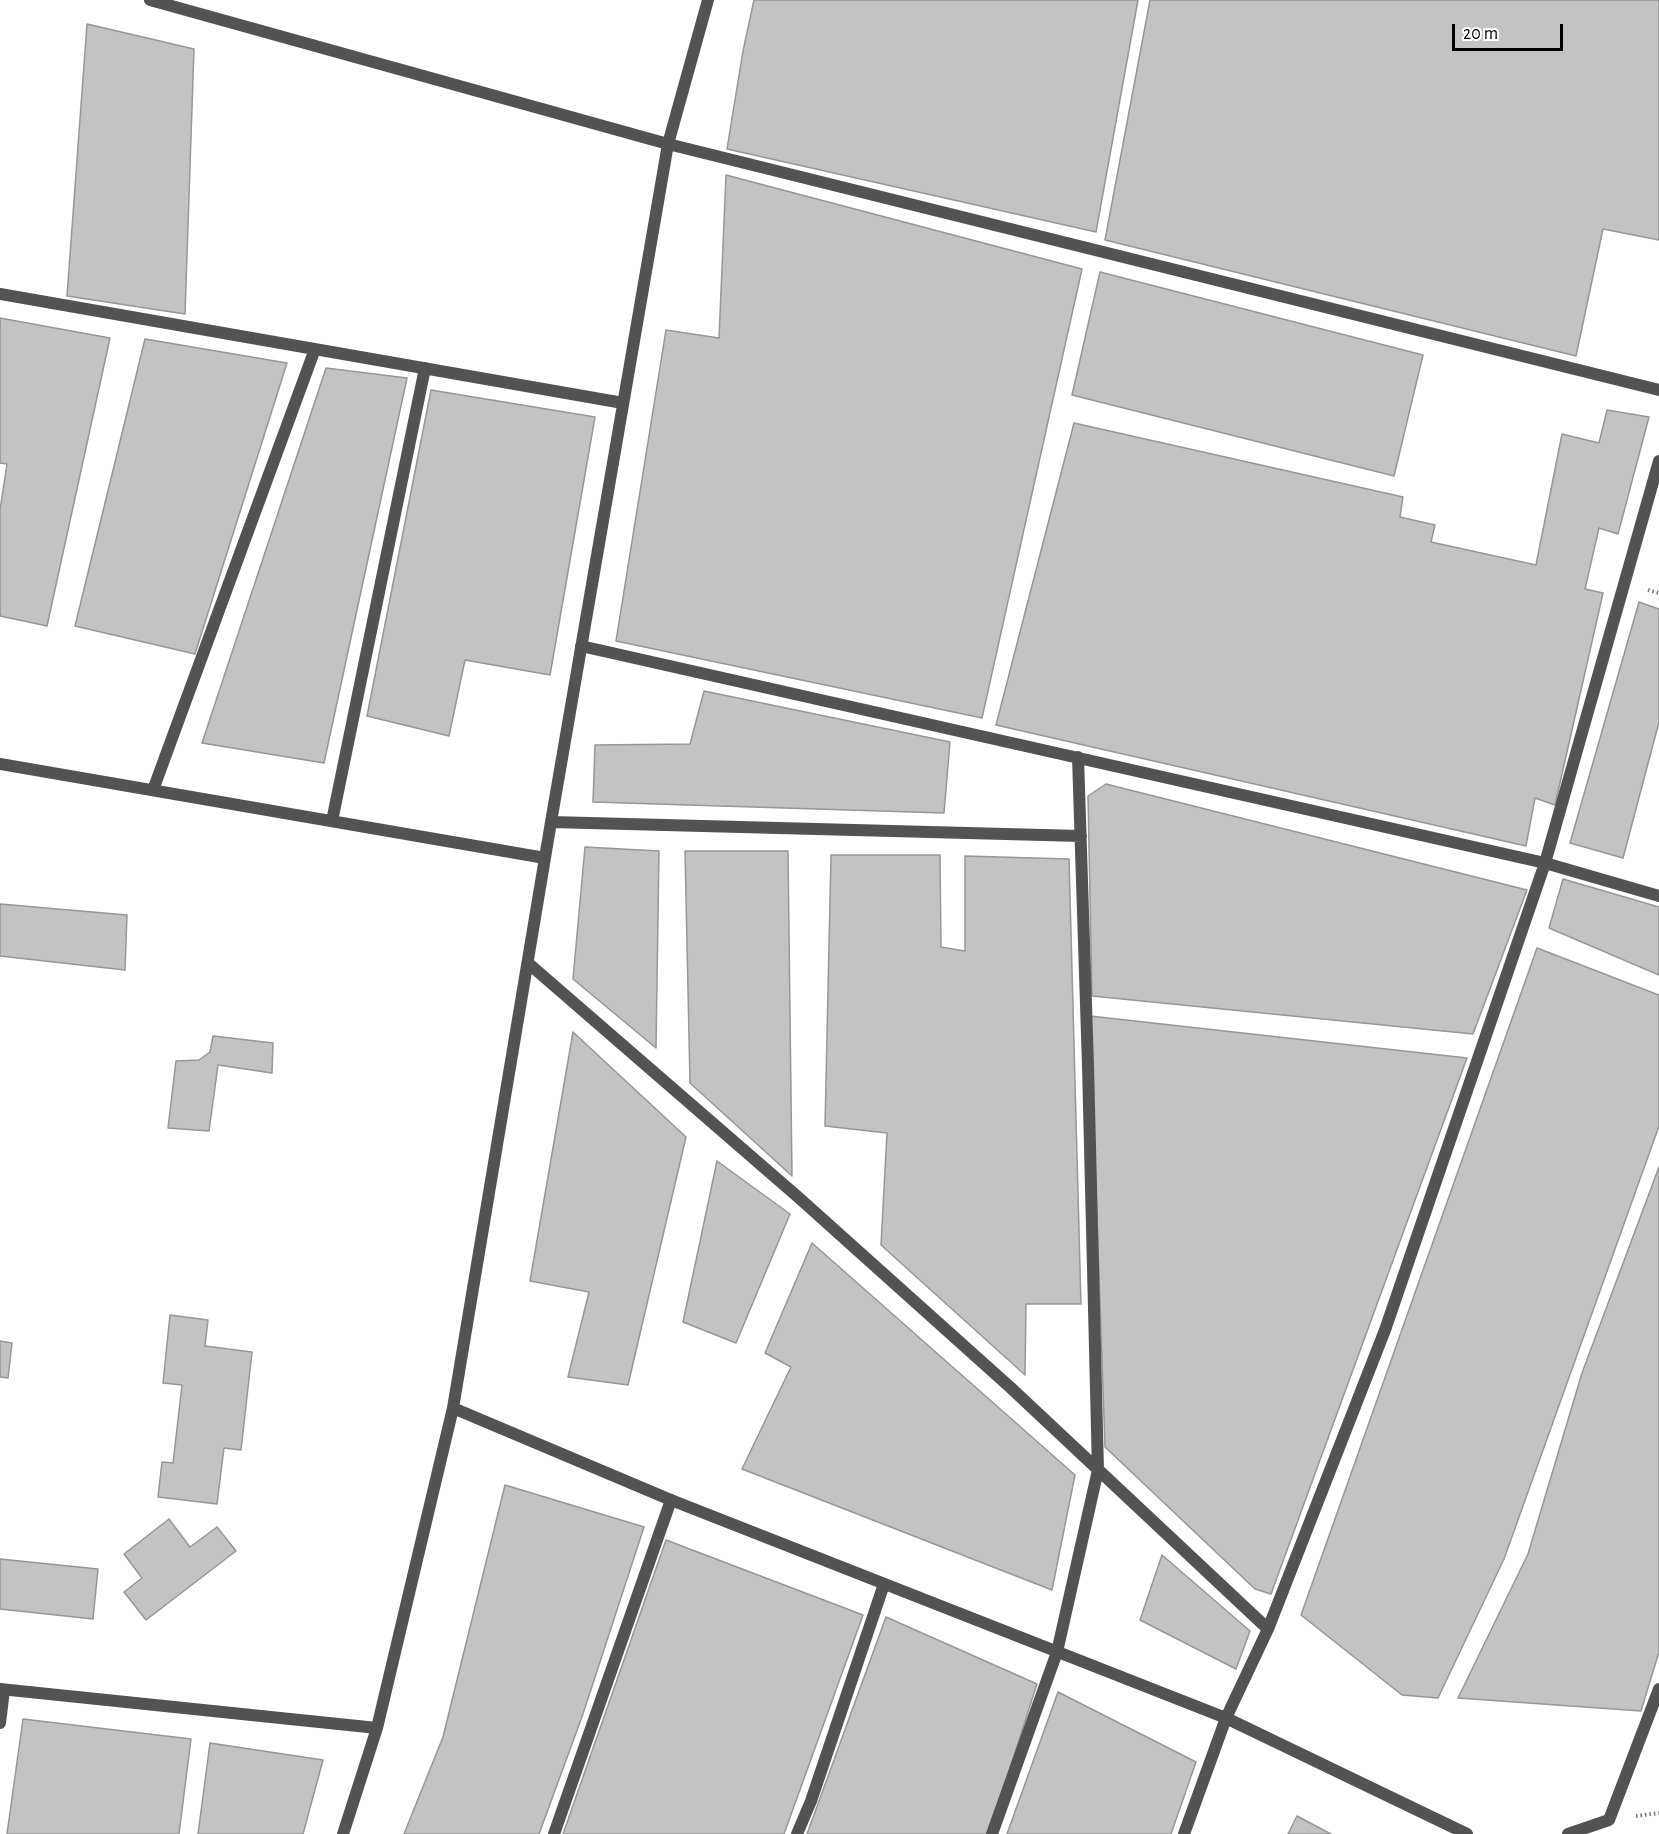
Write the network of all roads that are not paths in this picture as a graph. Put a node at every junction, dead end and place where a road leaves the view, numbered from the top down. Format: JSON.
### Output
{"nodes":[{"id":1,"x":150,"y":0,"type":"edge"},
{"id":2,"x":708,"y":0,"type":"edge"},
{"id":3,"x":668,"y":144,"type":"junction"},
{"id":4,"x":0,"y":294,"type":"edge"},
{"id":5,"x":315,"y":349,"type":"junction"},
{"id":6,"x":425,"y":368,"type":"junction"},
{"id":7,"x":1659,"y":390,"type":"edge"},
{"id":8,"x":623,"y":403,"type":"junction"},
{"id":9,"x":1659,"y":461,"type":"edge"},
{"id":10,"x":581,"y":646,"type":"junction"},
{"id":11,"x":1078,"y":757,"type":"junction"},
{"id":12,"x":0,"y":764,"type":"edge"},
{"id":13,"x":153,"y":790,"type":"junction"},
{"id":14,"x":332,"y":821,"type":"junction"},
{"id":15,"x":551,"y":822,"type":"junction"},
{"id":16,"x":1081,"y":836,"type":"junction"},
{"id":17,"x":545,"y":858,"type":"junction"},
{"id":18,"x":1545,"y":863,"type":"junction"},
{"id":19,"x":1659,"y":896,"type":"edge"},
{"id":20,"x":528,"y":963,"type":"junction"},
{"id":21,"x":453,"y":1408,"type":"junction"},
{"id":22,"x":1098,"y":1470,"type":"junction"},
{"id":23,"x":671,"y":1500,"type":"junction"},
{"id":24,"x":884,"y":1584,"type":"junction"},
{"id":25,"x":1268,"y":1629,"type":"junction"},
{"id":26,"x":1057,"y":1652,"type":"junction"},
{"id":27,"x":2,"y":1689,"type":"edge"},
{"id":28,"x":1659,"y":1689,"type":"edge"},
{"id":29,"x":1226,"y":1718,"type":"junction"},
{"id":30,"x":0,"y":1723,"type":"edge"},
{"id":31,"x":377,"y":1728,"type":"junction"},
{"id":32,"x":343,"y":1834,"type":"edge"},
{"id":33,"x":554,"y":1834,"type":"edge"},
{"id":34,"x":797,"y":1834,"type":"edge"},
{"id":35,"x":992,"y":1834,"type":"edge"},
{"id":36,"x":1184,"y":1834,"type":"edge"},
{"id":37,"x":1467,"y":1834,"type":"edge"},
{"id":38,"x":1568,"y":1834,"type":"edge"}],
"edges":[{"from":1,"to":3,"type":"street"},
{"from":2,"to":3,"type":"street"},
{"from":3,"to":7,"type":"street"},
{"from":3,"to":8,"type":"street"},
{"from":4,"to":5,"type":"street"},
{"from":5,"to":6,"type":"street"},
{"from":5,"to":13,"type":"street"},
{"from":6,"to":8,"type":"street"},
{"from":6,"to":14,"type":"street"},
{"from":8,"to":10,"type":"street"},
{"from":9,"to":18,"type":"street"},
{"from":10,"to":11,"type":"street"},
{"from":10,"to":15,"type":"street"},
{"from":11,"to":16,"type":"street"},
{"from":11,"to":18,"type":"street"},
{"from":12,"to":13,"type":"street"},
{"from":13,"to":14,"type":"street"},
{"from":14,"to":17,"type":"street"},
{"from":15,"to":16,"type":"street"},
{"from":15,"to":17,"type":"street"},
{"from":16,"to":22,"type":"street"},
{"from":17,"to":20,"type":"street"},
{"from":18,"to":19,"type":"street"},
{"from":18,"to":25,"type":"street"},
{"from":20,"to":21,"type":"street"},
{"from":20,"to":22,"type":"street"},
{"from":21,"to":23,"type":"street"},
{"from":21,"to":31,"type":"street"},
{"from":22,"to":25,"type":"street"},
{"from":22,"to":26,"type":"street"},
{"from":23,"to":24,"type":"street"},
{"from":23,"to":33,"type":"street"},
{"from":24,"to":26,"type":"street"},
{"from":24,"to":34,"type":"street"},
{"from":25,"to":29,"type":"street"},
{"from":26,"to":29,"type":"street"},
{"from":26,"to":35,"type":"street"},
{"from":27,"to":30,"type":"street"},
{"from":27,"to":31,"type":"street"},
{"from":28,"to":38,"type":"street"},
{"from":29,"to":36,"type":"street"},
{"from":29,"to":37,"type":"street"},
{"from":31,"to":32,"type":"street"}]}
